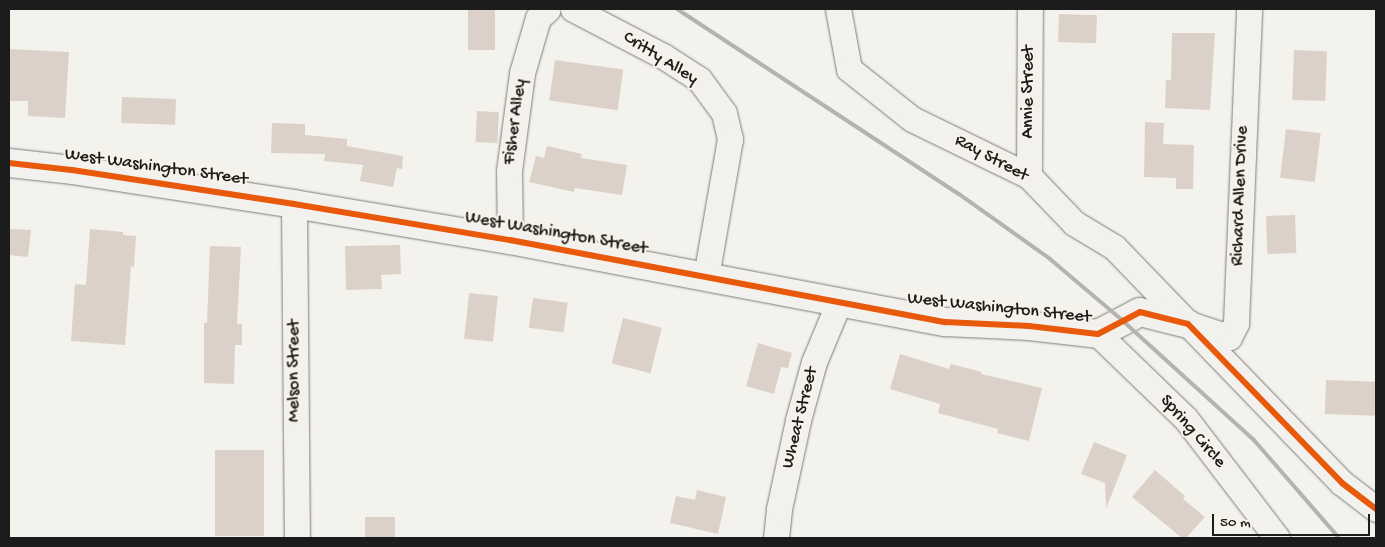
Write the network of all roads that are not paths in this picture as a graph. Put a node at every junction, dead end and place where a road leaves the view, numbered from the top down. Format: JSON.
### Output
{"nodes":[{"id":1,"x":548,"y":9,"type":"edge"},
{"id":2,"x":574,"y":9,"type":"edge"},
{"id":3,"x":838,"y":9,"type":"edge"},
{"id":4,"x":1030,"y":9,"type":"edge"},
{"id":5,"x":1249,"y":9,"type":"edge"},
{"id":6,"x":9,"y":163,"type":"edge"},
{"id":7,"x":1029,"y":176,"type":"junction"},
{"id":8,"x":294,"y":204,"type":"junction"},
{"id":9,"x":510,"y":240,"type":"junction"},
{"id":10,"x":706,"y":276,"type":"junction"},
{"id":11,"x":839,"y":302,"type":"junction"},
{"id":12,"x":1188,"y":324,"type":"junction"},
{"id":13,"x":1098,"y":334,"type":"junction"},
{"id":14,"x":1376,"y":509,"type":"edge"},
{"id":15,"x":296,"y":538,"type":"edge"},
{"id":16,"x":776,"y":538,"type":"edge"},
{"id":17,"x":1277,"y":538,"type":"edge"}],
"edges":[{"from":1,"to":9,"type":"street","name":"Fisher Alley"},
{"from":2,"to":10,"type":"street","name":"Critty Alley"},
{"from":3,"to":7,"type":"street","name":"Ray Street"},
{"from":4,"to":7,"type":"street","name":"Annie Street"},
{"from":5,"to":12,"type":"street","name":"Richard Allen Drive"},
{"from":6,"to":8,"type":"street","name":"West Washington Street"},
{"from":7,"to":12,"type":"street","name":"Ray Street"},
{"from":8,"to":9,"type":"street","name":"West Washington Street"},
{"from":8,"to":15,"type":"street","name":"Melson Street"},
{"from":9,"to":10,"type":"street","name":"West Washington Street"},
{"from":10,"to":11,"type":"street","name":"West Washington Street"},
{"from":11,"to":13,"type":"street","name":"West Washington Street"},
{"from":11,"to":16,"type":"street","name":"Wheat Street"},
{"from":12,"to":13,"type":"street"},
{"from":12,"to":14,"type":"street"},
{"from":13,"to":17,"type":"street","name":"Spring Circle"}]}
